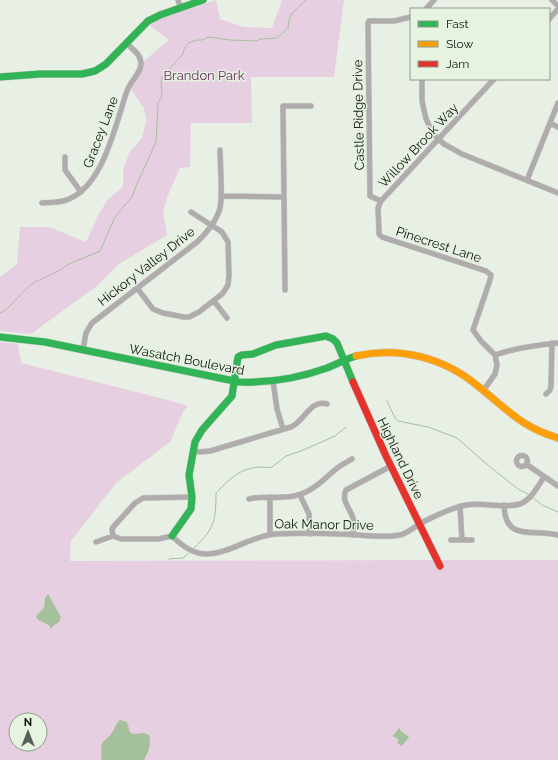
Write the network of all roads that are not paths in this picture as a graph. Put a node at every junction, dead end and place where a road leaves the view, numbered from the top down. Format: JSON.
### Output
{"nodes":[{"id":1,"x":178,"y":0,"type":"edge"},
{"id":2,"x":203,"y":0,"type":"edge"},
{"id":3,"x":434,"y":0,"type":"edge"},
{"id":4,"x":552,"y":0,"type":"edge"},
{"id":5,"x":181,"y":8,"type":"junction"},
{"id":6,"x":427,"y":8,"type":"edge"},
{"id":7,"x":558,"y":8,"type":"edge"},
{"id":8,"x":410,"y":17,"type":"edge"},
{"id":9,"x":550,"y":18,"type":"edge"},
{"id":10,"x":126,"y":43,"type":"junction"},
{"id":11,"x":0,"y":78,"type":"edge"},
{"id":12,"x":422,"y":80,"type":"edge"},
{"id":13,"x":493,"y":80,"type":"edge"},
{"id":14,"x":558,"y":103,"type":"edge"},
{"id":15,"x":311,"y":106,"type":"dead end"},
{"id":16,"x":550,"y":123,"type":"junction"},
{"id":17,"x":558,"y":127,"type":"edge"},
{"id":18,"x":438,"y":139,"type":"junction"},
{"id":19,"x":220,"y":150,"type":"dead end"},
{"id":20,"x":65,"y":157,"type":"dead end"},
{"id":21,"x":527,"y":180,"type":"junction"},
{"id":22,"x":81,"y":192,"type":"junction"},
{"id":23,"x":558,"y":193,"type":"edge"},
{"id":24,"x":221,"y":196,"type":"junction"},
{"id":25,"x":283,"y":197,"type":"junction"},
{"id":26,"x":381,"y":201,"type":"junction"},
{"id":27,"x":42,"y":203,"type":"dead end"},
{"id":28,"x":191,"y":212,"type":"dead end"},
{"id":29,"x":211,"y":224,"type":"junction"},
{"id":30,"x":379,"y":234,"type":"joint"},
{"id":31,"x":137,"y":288,"type":"junction"},
{"id":32,"x":284,"y":290,"type":"dead end"},
{"id":33,"x":214,"y":301,"type":"junction"},
{"id":34,"x":227,"y":318,"type":"dead end"},
{"id":35,"x":0,"y":337,"type":"edge"},
{"id":36,"x":558,"y":343,"type":"edge"},
{"id":37,"x":552,"y":344,"type":"junction"},
{"id":38,"x":83,"y":350,"type":"junction"},
{"id":39,"x":495,"y":355,"type":"junction"},
{"id":40,"x":344,"y":360,"type":"junction"},
{"id":41,"x":273,"y":381,"type":"junction"},
{"id":42,"x":234,"y":382,"type":"junction"},
{"id":43,"x":483,"y":391,"type":"junction"},
{"id":44,"x":546,"y":394,"type":"dead end"},
{"id":45,"x":327,"y":404,"type":"dead end"},
{"id":46,"x":283,"y":429,"type":"junction"},
{"id":47,"x":558,"y":438,"type":"edge"},
{"id":48,"x":193,"y":450,"type":"junction"},
{"id":49,"x":352,"y":459,"type":"dead end"},
{"id":50,"x":526,"y":464,"type":"dead end"},
{"id":51,"x":391,"y":466,"type":"junction"},
{"id":52,"x":544,"y":477,"type":"junction"},
{"id":53,"x":558,"y":486,"type":"edge"},
{"id":54,"x":300,"y":495,"type":"junction"},
{"id":55,"x":192,"y":497,"type":"junction"},
{"id":56,"x":270,"y":497,"type":"junction"},
{"id":57,"x":249,"y":499,"type":"dead end"},
{"id":58,"x":504,"y":505,"type":"junction"},
{"id":59,"x":460,"y":506,"type":"junction"},
{"id":60,"x":420,"y":524,"type":"junction"},
{"id":61,"x":310,"y":534,"type":"junction"},
{"id":62,"x":270,"y":535,"type":"junction"},
{"id":63,"x":353,"y":535,"type":"junction"},
{"id":64,"x":558,"y":535,"type":"edge"},
{"id":65,"x":113,"y":536,"type":"junction"},
{"id":66,"x":172,"y":536,"type":"junction"},
{"id":67,"x":451,"y":540,"type":"dead end"},
{"id":68,"x":462,"y":540,"type":"junction"},
{"id":69,"x":472,"y":540,"type":"dead end"},
{"id":70,"x":96,"y":542,"type":"dead end"},
{"id":71,"x":440,"y":566,"type":"dead end"}],
"edges":[{"from":1,"to":5,"type":"street"},
{"from":2,"to":5,"type":"street"},
{"from":3,"to":6,"type":"street"},
{"from":4,"to":7,"type":"street"},
{"from":5,"to":10,"type":"street"},
{"from":7,"to":9,"type":"street"},
{"from":8,"to":26,"type":"street","name":"Castle Ridge Drive"},
{"from":10,"to":11,"type":"street"},
{"from":10,"to":22,"type":"street","name":"Gracey Lane"},
{"from":12,"to":18,"type":"street"},
{"from":13,"to":18,"type":"street","name":"Willow Brook Way"},
{"from":14,"to":16,"type":"street"},
{"from":15,"to":25,"type":"street"},
{"from":16,"to":17,"type":"street"},
{"from":16,"to":21,"type":"street"},
{"from":18,"to":21,"type":"street"},
{"from":18,"to":26,"type":"street","name":"Willow Brook Way"},
{"from":19,"to":24,"type":"street","name":"Hickory Valley Drive"},
{"from":20,"to":22,"type":"street"},
{"from":21,"to":23,"type":"street"},
{"from":22,"to":27,"type":"street","name":"Gracey Lane"},
{"from":24,"to":25,"type":"street"},
{"from":24,"to":29,"type":"street","name":"Hickory Valley Drive"},
{"from":25,"to":32,"type":"street"},
{"from":26,"to":30,"type":"street","name":"Willow Brook Way"},
{"from":28,"to":29,"type":"street"},
{"from":29,"to":31,"type":"street","name":"Hickory Valley Drive"},
{"from":29,"to":33,"type":"street"},
{"from":30,"to":39,"type":"street","name":"Pinecrest Lane"},
{"from":31,"to":33,"type":"street"},
{"from":31,"to":38,"type":"street","name":"Hickory Valley Drive"},
{"from":33,"to":34,"type":"street"},
{"from":35,"to":38,"type":"street","name":"Wasatch Boulevard"},
{"from":36,"to":37,"type":"street"},
{"from":37,"to":39,"type":"street"},
{"from":37,"to":44,"type":"street"},
{"from":38,"to":42,"type":"street","name":"Wasatch Boulevard"},
{"from":39,"to":43,"type":"street"},
{"from":40,"to":41,"type":"street","name":"Wasatch Boulevard"},
{"from":40,"to":42,"type":"street","name":"Highland Drive"},
{"from":40,"to":43,"type":"street","name":"Wasatch Boulevard"},
{"from":40,"to":51,"type":"street","name":"Highland Drive"},
{"from":41,"to":42,"type":"street","name":"Wasatch Boulevard"},
{"from":41,"to":46,"type":"street"},
{"from":42,"to":48,"type":"street"},
{"from":43,"to":47,"type":"street","name":"Wasatch Boulevard"},
{"from":45,"to":46,"type":"street"},
{"from":46,"to":48,"type":"street"},
{"from":48,"to":55,"type":"street"},
{"from":49,"to":54,"type":"street"},
{"from":50,"to":52,"type":"street"},
{"from":51,"to":60,"type":"street","name":"Highland Drive"},
{"from":51,"to":63,"type":"street"},
{"from":52,"to":53,"type":"street"},
{"from":52,"to":58,"type":"street","name":"Oak Manor Drive"},
{"from":54,"to":56,"type":"street"},
{"from":54,"to":61,"type":"street"},
{"from":55,"to":65,"type":"street"},
{"from":55,"to":66,"type":"street"},
{"from":56,"to":57,"type":"street"},
{"from":56,"to":62,"type":"street"},
{"from":58,"to":59,"type":"street","name":"Oak Manor Drive"},
{"from":58,"to":64,"type":"street"},
{"from":59,"to":60,"type":"street","name":"Oak Manor Drive"},
{"from":59,"to":68,"type":"street"},
{"from":60,"to":63,"type":"street","name":"Oak Manor Drive"},
{"from":60,"to":71,"type":"street","name":"Highland Drive"},
{"from":61,"to":62,"type":"street","name":"Oak Manor Drive"},
{"from":61,"to":63,"type":"street","name":"Oak Manor Drive"},
{"from":62,"to":66,"type":"street","name":"Oak Manor Drive"},
{"from":65,"to":66,"type":"street"},
{"from":65,"to":70,"type":"street"},
{"from":67,"to":68,"type":"street"},
{"from":68,"to":69,"type":"street"}]}
